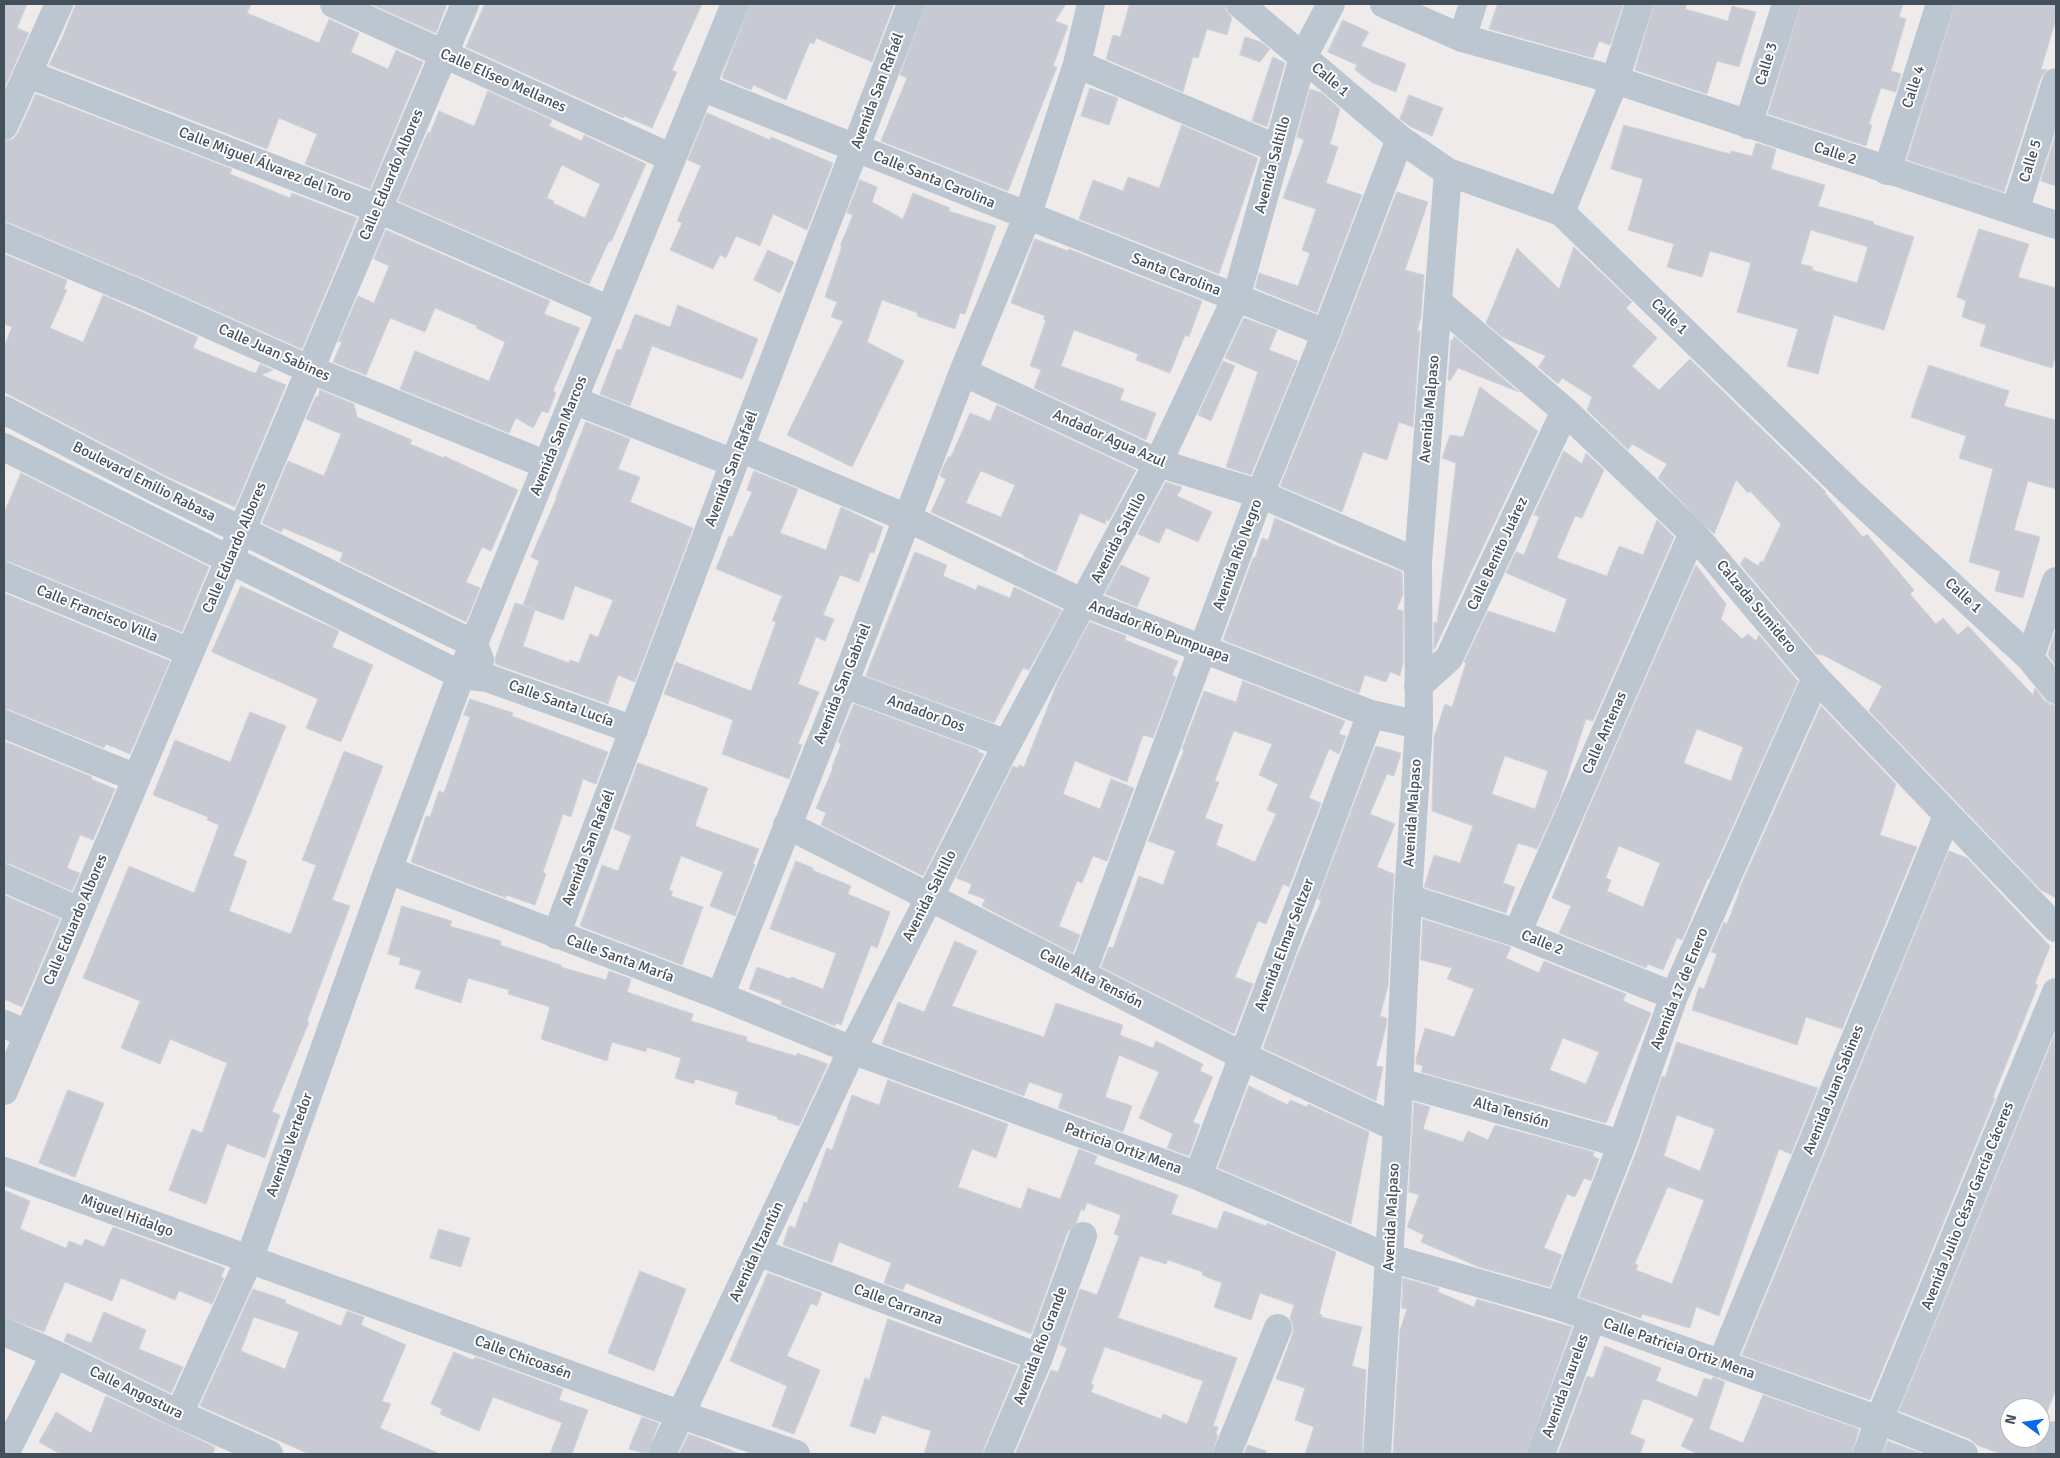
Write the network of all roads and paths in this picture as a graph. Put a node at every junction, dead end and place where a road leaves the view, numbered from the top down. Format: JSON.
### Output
{"nodes":[{"id":1,"x":60,"y":4,"type":"edge"},
{"id":2,"x":334,"y":4,"type":"edge"},
{"id":3,"x":465,"y":4,"type":"edge"},
{"id":4,"x":735,"y":4,"type":"edge"},
{"id":5,"x":911,"y":4,"type":"edge"},
{"id":6,"x":1091,"y":4,"type":"edge"},
{"id":7,"x":1240,"y":4,"type":"edge"},
{"id":8,"x":1331,"y":4,"type":"edge"},
{"id":9,"x":1384,"y":4,"type":"edge"},
{"id":10,"x":1473,"y":4,"type":"edge"},
{"id":11,"x":1639,"y":4,"type":"edge"},
{"id":12,"x":1786,"y":4,"type":"edge"},
{"id":13,"x":1940,"y":4,"type":"edge"},
{"id":14,"x":1462,"y":38,"type":"junction"},
{"id":15,"x":443,"y":54,"type":"junction"},
{"id":16,"x":1303,"y":57,"type":"junction"},
{"id":17,"x":1077,"y":64,"type":"junction"},
{"id":18,"x":1615,"y":80,"type":"junction"},
{"id":19,"x":2056,"y":82,"type":"edge"},
{"id":20,"x":16,"y":87,"type":"edge"},
{"id":21,"x":701,"y":87,"type":"junction"},
{"id":22,"x":1748,"y":125,"type":"junction"},
{"id":23,"x":4,"y":126,"type":"edge"},
{"id":24,"x":1400,"y":139,"type":"junction"},
{"id":25,"x":856,"y":149,"type":"junction"},
{"id":26,"x":1278,"y":149,"type":"junction"},
{"id":27,"x":672,"y":158,"type":"junction"},
{"id":28,"x":1887,"y":171,"type":"junction"},
{"id":29,"x":1448,"y":172,"type":"junction"},
{"id":30,"x":378,"y":209,"type":"junction"},
{"id":31,"x":2016,"y":211,"type":"junction"},
{"id":32,"x":1561,"y":212,"type":"junction"},
{"id":33,"x":1027,"y":217,"type":"junction"},
{"id":34,"x":2056,"y":226,"type":"edge"},
{"id":35,"x":4,"y":237,"type":"edge"},
{"id":36,"x":1236,"y":298,"type":"junction"},
{"id":37,"x":1438,"y":303,"type":"junction"},
{"id":38,"x":610,"y":310,"type":"junction"},
{"id":39,"x":1326,"y":333,"type":"junction"},
{"id":40,"x":310,"y":369,"type":"junction"},
{"id":41,"x":963,"y":372,"type":"junction"},
{"id":42,"x":573,"y":400,"type":"junction"},
{"id":43,"x":4,"y":410,"type":"edge"},
{"id":44,"x":1565,"y":411,"type":"junction"},
{"id":45,"x":4,"y":447,"type":"edge"},
{"id":46,"x":737,"y":456,"type":"junction"},
{"id":47,"x":1158,"y":463,"type":"junction"},
{"id":48,"x":547,"y":465,"type":"junction"},
{"id":49,"x":1260,"y":494,"type":"junction"},
{"id":50,"x":907,"y":518,"type":"junction"},
{"id":51,"x":242,"y":531,"type":"junction"},
{"id":52,"x":1693,"y":533,"type":"junction"},
{"id":53,"x":231,"y":559,"type":"junction"},
{"id":54,"x":1418,"y":562,"type":"junction"},
{"id":55,"x":4,"y":576,"type":"edge"},
{"id":56,"x":2056,"y":580,"type":"edge"},
{"id":57,"x":1084,"y":603,"type":"junction"},
{"id":58,"x":474,"y":644,"type":"junction"},
{"id":59,"x":1203,"y":650,"type":"junction"},
{"id":60,"x":190,"y":652,"type":"junction"},
{"id":61,"x":2030,"y":658,"type":"junction"},
{"id":62,"x":474,"y":677,"type":"junction"},
{"id":63,"x":1816,"y":678,"type":"junction"},
{"id":64,"x":844,"y":684,"type":"junction"},
{"id":65,"x":1418,"y":686,"type":"junction"},
{"id":66,"x":2056,"y":690,"type":"edge"},
{"id":67,"x":1371,"y":714,"type":"junction"},
{"id":68,"x":4,"y":724,"type":"edge"},
{"id":69,"x":1419,"y":726,"type":"junction"},
{"id":70,"x":634,"y":730,"type":"junction"},
{"id":71,"x":1007,"y":744,"type":"junction"},
{"id":72,"x":136,"y":778,"type":"junction"},
{"id":73,"x":1947,"y":816,"type":"junction"},
{"id":74,"x":787,"y":825,"type":"junction"},
{"id":75,"x":388,"y":870,"type":"junction"},
{"id":76,"x":4,"y":878,"type":"edge"},
{"id":77,"x":930,"y":898,"type":"junction"},
{"id":78,"x":1408,"y":898,"type":"junction"},
{"id":79,"x":80,"y":911,"type":"junction"},
{"id":80,"x":2056,"y":928,"type":"edge"},
{"id":81,"x":1517,"y":932,"type":"junction"},
{"id":82,"x":556,"y":935,"type":"junction"},
{"id":83,"x":1082,"y":974,"type":"junction"},
{"id":84,"x":2056,"y":992,"type":"edge"},
{"id":85,"x":720,"y":996,"type":"junction"},
{"id":86,"x":1674,"y":996,"type":"junction"},
{"id":87,"x":16,"y":1029,"type":"edge"},
{"id":88,"x":852,"y":1050,"type":"junction"},
{"id":89,"x":1244,"y":1056,"type":"junction"},
{"id":90,"x":1400,"y":1082,"type":"junction"},
{"id":91,"x":4,"y":1091,"type":"edge"},
{"id":92,"x":1397,"y":1128,"type":"junction"},
{"id":93,"x":1622,"y":1144,"type":"junction"},
{"id":94,"x":4,"y":1171,"type":"edge"},
{"id":95,"x":1198,"y":1176,"type":"junction"},
{"id":96,"x":1083,"y":1236,"type":"dead end"},
{"id":97,"x":757,"y":1252,"type":"junction"},
{"id":98,"x":1390,"y":1258,"type":"junction"},
{"id":99,"x":249,"y":1260,"type":"junction"},
{"id":100,"x":1559,"y":1306,"type":"junction"},
{"id":101,"x":1592,"y":1318,"type":"junction"},
{"id":102,"x":1278,"y":1328,"type":"dead end"},
{"id":103,"x":4,"y":1332,"type":"edge"},
{"id":104,"x":55,"y":1354,"type":"junction"},
{"id":105,"x":1039,"y":1357,"type":"junction"},
{"id":106,"x":1721,"y":1364,"type":"junction"},
{"id":107,"x":179,"y":1414,"type":"junction"},
{"id":108,"x":679,"y":1414,"type":"junction"},
{"id":109,"x":1879,"y":1420,"type":"junction"},
{"id":110,"x":2056,"y":1435,"type":"edge"},
{"id":111,"x":5,"y":1454,"type":"edge"},
{"id":112,"x":269,"y":1454,"type":"edge"},
{"id":113,"x":662,"y":1454,"type":"edge"},
{"id":114,"x":796,"y":1454,"type":"edge"},
{"id":115,"x":998,"y":1454,"type":"edge"},
{"id":116,"x":1227,"y":1454,"type":"edge"},
{"id":117,"x":1377,"y":1454,"type":"edge"},
{"id":118,"x":1541,"y":1454,"type":"edge"},
{"id":119,"x":1867,"y":1454,"type":"edge"},
{"id":120,"x":1964,"y":1454,"type":"edge"},
{"id":121,"x":2048,"y":1454,"type":"edge"}],
"edges":[{"from":1,"to":20,"type":"street"},
{"from":2,"to":15,"type":"street","name":"Calle Elíseo Mellanes"},
{"from":3,"to":15,"type":"street","name":"Calle Eduardo Albores"},
{"from":4,"to":21,"type":"street","name":"Avenida San Marcos"},
{"from":5,"to":25,"type":"street","name":"Avenida San Rafaél"},
{"from":6,"to":17,"type":"street"},
{"from":7,"to":16,"type":"street","name":"Calle 1"},
{"from":8,"to":16,"type":"street","name":"Avenida Saltillo"},
{"from":9,"to":14,"type":"street","name":"Calle 2"},
{"from":10,"to":14,"type":"street"},
{"from":11,"to":18,"type":"street"},
{"from":12,"to":22,"type":"street","name":"Calle 3"},
{"from":13,"to":28,"type":"street","name":"Calle 4"},
{"from":14,"to":18,"type":"street","name":"Calle 2"},
{"from":15,"to":27,"type":"street","name":"Calle Elíseo Mellanes"},
{"from":15,"to":30,"type":"street","name":"Calle Eduardo Albores"},
{"from":16,"to":24,"type":"street","name":"Calle 1"},
{"from":16,"to":26,"type":"street","name":"Avenida Saltillo"},
{"from":17,"to":26,"type":"street"},
{"from":17,"to":33,"type":"street"},
{"from":18,"to":22,"type":"street","name":"Calle 2"},
{"from":18,"to":32,"type":"street"},
{"from":19,"to":31,"type":"street","name":"Calle 5"},
{"from":20,"to":23,"type":"street"},
{"from":20,"to":30,"type":"street","name":"Calle Miguel Álvarez del Toro"},
{"from":21,"to":25,"type":"street","name":"Calle Santa Carolina"},
{"from":21,"to":27,"type":"street","name":"Avenida San Marcos"},
{"from":22,"to":28,"type":"street","name":"Calle 2"},
{"from":24,"to":29,"type":"street","name":"Calle 1"},
{"from":24,"to":39,"type":"street","name":"Avenida Río Negro"},
{"from":25,"to":33,"type":"street","name":"Calle Santa Carolina"},
{"from":25,"to":46,"type":"street","name":"Avenida San Rafaél"},
{"from":26,"to":36,"type":"street","name":"Avenida Saltillo"},
{"from":27,"to":38,"type":"street","name":"Avenida San Marcos"},
{"from":28,"to":31,"type":"street","name":"Calle 2"},
{"from":29,"to":32,"type":"street","name":"Calle 1"},
{"from":29,"to":37,"type":"street","name":"Avenida Malpaso"},
{"from":30,"to":38,"type":"street","name":"Calle Miguel Álvarez del Toro"},
{"from":30,"to":40,"type":"street","name":"Calle Eduardo Albores"},
{"from":31,"to":34,"type":"street","name":"Calle 2"},
{"from":32,"to":61,"type":"street","name":"Calle 1"},
{"from":33,"to":36,"type":"street","name":"Santa Carolina"},
{"from":33,"to":41,"type":"street"},
{"from":35,"to":40,"type":"street","name":"Calle Juan Sabines"},
{"from":36,"to":39,"type":"street","name":"Santa Carolina"},
{"from":36,"to":47,"type":"street","name":"Avenida Saltillo"},
{"from":37,"to":44,"type":"street","name":"Calzada Sumidero"},
{"from":37,"to":54,"type":"street","name":"Avenida Malpaso"},
{"from":38,"to":42,"type":"street","name":"Avenida San Marcos"},
{"from":39,"to":49,"type":"street","name":"Avenida Río Negro"},
{"from":40,"to":48,"type":"street","name":"Calle Juan Sabines"},
{"from":40,"to":51,"type":"street","name":"Calle Eduardo Albores"},
{"from":41,"to":47,"type":"street","name":"Andador Agua Azul"},
{"from":41,"to":50,"type":"street","name":"Avenida San Gabriel"},
{"from":42,"to":46,"type":"street","name":"Andador Río Pumpuapa"},
{"from":42,"to":48,"type":"street","name":"Avenida San Marcos"},
{"from":43,"to":51,"type":"street","name":"Boulevard Emilio Rabasa"},
{"from":44,"to":52,"type":"street","name":"Calzada Sumidero"},
{"from":44,"to":65,"type":"street","name":"Calle Benito Juárez"},
{"from":45,"to":53,"type":"street","name":"Boulevard Emilio Rabasa"},
{"from":46,"to":50,"type":"street","name":"Andador Río Pumpuapa"},
{"from":46,"to":70,"type":"street","name":"Avenida San Rafaél"},
{"from":47,"to":49,"type":"street","name":"Andador Agua Azul"},
{"from":47,"to":57,"type":"street","name":"Avenida Saltillo"},
{"from":48,"to":58,"type":"street","name":"Avenida San Marcos"},
{"from":49,"to":54,"type":"street","name":"Andador Agua Azul"},
{"from":49,"to":59,"type":"street","name":"Avenida Río Negro"},
{"from":50,"to":57,"type":"street","name":"Andador Río Pumpuapa"},
{"from":50,"to":64,"type":"street","name":"Avenida San Gabriel"},
{"from":51,"to":53,"type":"street","name":"Calle Eduardo Albores"},
{"from":51,"to":58,"type":"street","name":"Boulevard Emilio Rabasa"},
{"from":52,"to":63,"type":"street","name":"Calzada Sumidero"},
{"from":52,"to":81,"type":"street","name":"Calle Antenas"},
{"from":53,"to":60,"type":"street","name":"Calle Eduardo Albores"},
{"from":53,"to":62,"type":"street","name":"Boulevard Emilio Rabasa"},
{"from":54,"to":65,"type":"street","name":"Avenida Malpaso"},
{"from":55,"to":60,"type":"street","name":"Calle Francisco Villa"},
{"from":56,"to":61,"type":"street"},
{"from":57,"to":59,"type":"street","name":"Andador Río Pumpuapa"},
{"from":57,"to":71,"type":"street","name":"Avenida Saltillo"},
{"from":58,"to":62,"type":"street","name":"Avenida San Marcos"},
{"from":59,"to":67,"type":"street","name":"Andador Río Pumpuapa"},
{"from":59,"to":83,"type":"street","name":"Avenida Río Negro"},
{"from":60,"to":72,"type":"street","name":"Calle Eduardo Albores"},
{"from":61,"to":66,"type":"street","name":"Calle 1"},
{"from":62,"to":70,"type":"street","name":"Calle Santa Lucía"},
{"from":62,"to":75,"type":"street","name":"Avenida San Marcos"},
{"from":63,"to":73,"type":"street","name":"Calzada Sumidero"},
{"from":63,"to":86,"type":"street","name":"Avenida 17 de Enero"},
{"from":64,"to":71,"type":"street","name":"Andador Dos"},
{"from":64,"to":74,"type":"street","name":"Avenida San Gabriel"},
{"from":65,"to":69,"type":"street","name":"Avenida Malpaso"},
{"from":67,"to":69,"type":"street","name":"Andador Río Pumpuapa"},
{"from":67,"to":89,"type":"street","name":"Avenida Elmar Seltzer"},
{"from":68,"to":72,"type":"street"},
{"from":69,"to":78,"type":"street","name":"Avenida Malpaso"},
{"from":70,"to":82,"type":"street","name":"Avenida San Rafaél"},
{"from":71,"to":77,"type":"street","name":"Avenida Saltillo"},
{"from":72,"to":79,"type":"street","name":"Calle Eduardo Albores"},
{"from":73,"to":80,"type":"street","name":"Calzada Sumidero"},
{"from":73,"to":106,"type":"street","name":"Avenida Juan Sabines"},
{"from":74,"to":77,"type":"street","name":"Calle Alta Tensión"},
{"from":74,"to":85,"type":"street","name":"Avenida San Gabriel"},
{"from":75,"to":82,"type":"street","name":"Calle Santa María"},
{"from":75,"to":99,"type":"street","name":"Avenida Vertedor"},
{"from":76,"to":79,"type":"street"},
{"from":77,"to":83,"type":"street","name":"Calle Alta Tensión"},
{"from":77,"to":88,"type":"street","name":"Avenida Saltillo"},
{"from":78,"to":81,"type":"street","name":"Calle 2"},
{"from":78,"to":90,"type":"street","name":"Avenida Malpaso"},
{"from":79,"to":87,"type":"street","name":"Calle Eduardo Albores"},
{"from":81,"to":86,"type":"street","name":"Calle 2"},
{"from":82,"to":85,"type":"street","name":"Calle Santa María"},
{"from":83,"to":89,"type":"street","name":"Calle Alta Tensión"},
{"from":84,"to":109,"type":"street","name":"Avenida Julio César García Cáceres"},
{"from":85,"to":88,"type":"street","name":"Calle Santa María"},
{"from":86,"to":93,"type":"street","name":"Avenida 17 de Enero"},
{"from":87,"to":91,"type":"street","name":"Calle Eduardo Albores"},
{"from":88,"to":95,"type":"street","name":"Patricia Ortiz Mena"},
{"from":88,"to":97,"type":"street","name":"Avenida Itzantún"},
{"from":89,"to":92,"type":"street","name":"Calle Alta Tensión"},
{"from":89,"to":95,"type":"street","name":"Avenida Elmar Seltzer"},
{"from":90,"to":92,"type":"street","name":"Avenida Malpaso"},
{"from":90,"to":93,"type":"street","name":"Alta Tensión"},
{"from":92,"to":98,"type":"street","name":"Avenida Malpaso"},
{"from":93,"to":100,"type":"street","name":"Avenida 17 de Enero"},
{"from":94,"to":99,"type":"street","name":"Miguel Hidalgo"},
{"from":95,"to":98,"type":"street","name":"Patricia Ortiz Mena"},
{"from":96,"to":105,"type":"street","name":"Avenida Río Grande"},
{"from":97,"to":105,"type":"street","name":"Calle Carranza"},
{"from":97,"to":108,"type":"street","name":"Avenida Itzantún"},
{"from":98,"to":100,"type":"street","name":"Calle Patricia Ortiz Mena"},
{"from":98,"to":117,"type":"street","name":"Avenida Malpaso"},
{"from":99,"to":107,"type":"street","name":"Avenida Vertedor"},
{"from":99,"to":108,"type":"street","name":"Calle Chicoasén"},
{"from":100,"to":101,"type":"street","name":"Calle Patricia Ortiz Mena"},
{"from":101,"to":106,"type":"street","name":"Calle Patricia Ortiz Mena"},
{"from":101,"to":118,"type":"street","name":"Avenida Laureles"},
{"from":102,"to":116,"type":"street"},
{"from":103,"to":104,"type":"street","name":"Calle Angostura"},
{"from":104,"to":107,"type":"street","name":"Calle Angostura"},
{"from":104,"to":111,"type":"street"},
{"from":105,"to":115,"type":"street","name":"Avenida Río Grande"},
{"from":106,"to":109,"type":"street","name":"Calle Patricia Ortiz Mena"},
{"from":107,"to":112,"type":"street","name":"Calle Angostura"},
{"from":108,"to":113,"type":"street","name":"Avenida Itzantún"},
{"from":108,"to":114,"type":"street","name":"Calle Chicoasén"},
{"from":109,"to":119,"type":"street","name":"Avenida Julio César García Cáceres"},
{"from":109,"to":120,"type":"street","name":"Calle Patricia Ortiz Mena"},
{"from":110,"to":121,"type":"street"}]}
